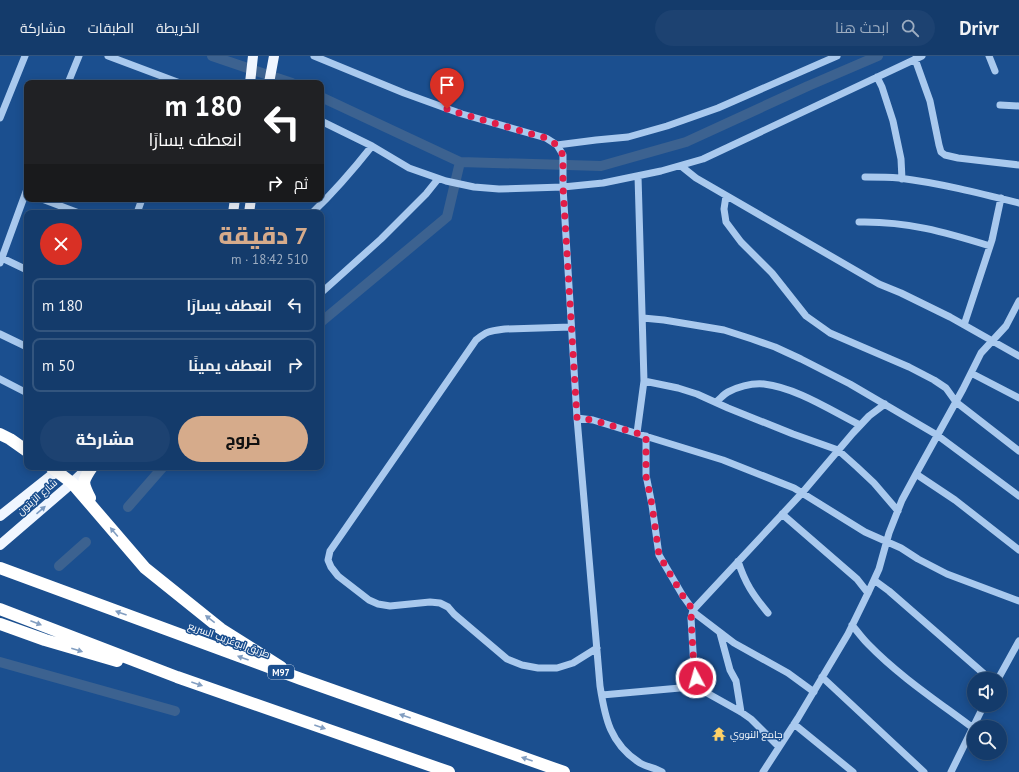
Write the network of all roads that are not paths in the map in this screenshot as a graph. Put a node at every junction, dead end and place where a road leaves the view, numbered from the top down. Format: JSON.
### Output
{"nodes":[{"id":1,"x":25,"y":56,"type":"edge"},
{"id":2,"x":79,"y":56,"type":"edge"},
{"id":3,"x":108,"y":56,"type":"edge"},
{"id":4,"x":274,"y":56,"type":"edge"},
{"id":5,"x":314,"y":56,"type":"edge"},
{"id":6,"x":837,"y":56,"type":"edge"},
{"id":7,"x":989,"y":56,"type":"edge"},
{"id":8,"x":919,"y":58,"type":"edge"},
{"id":9,"x":253,"y":60,"type":"edge"},
{"id":10,"x":995,"y":71,"type":"dead end"},
{"id":11,"x":877,"y":77,"type":"junction"},
{"id":12,"x":69,"y":80,"type":"edge"},
{"id":13,"x":172,"y":80,"type":"edge"},
{"id":14,"x":250,"y":80,"type":"edge"},
{"id":15,"x":270,"y":80,"type":"edge"},
{"id":16,"x":1000,"y":105,"type":"dead end"},
{"id":17,"x":1019,"y":106,"type":"edge"},
{"id":18,"x":0,"y":118,"type":"edge"},
{"id":19,"x":324,"y":122,"type":"edge"},
{"id":20,"x":557,"y":145,"type":"junction"},
{"id":21,"x":372,"y":146,"type":"junction"},
{"id":22,"x":1019,"y":165,"type":"edge"},
{"id":23,"x":681,"y":166,"type":"junction"},
{"id":24,"x":638,"y":176,"type":"junction"},
{"id":25,"x":865,"y":177,"type":"dead end"},
{"id":26,"x":438,"y":179,"type":"junction"},
{"id":27,"x":902,"y":179,"type":"junction"},
{"id":28,"x":563,"y":187,"type":"junction"},
{"id":29,"x":726,"y":196,"type":"junction"},
{"id":30,"x":1001,"y":198,"type":"junction"},
{"id":31,"x":24,"y":200,"type":"edge"},
{"id":32,"x":50,"y":202,"type":"edge"},
{"id":33,"x":1019,"y":203,"type":"edge"},
{"id":34,"x":71,"y":210,"type":"edge"},
{"id":35,"x":315,"y":210,"type":"edge"},
{"id":36,"x":859,"y":222,"type":"dead end"},
{"id":37,"x":990,"y":246,"type":"junction"},
{"id":38,"x":1,"y":261,"type":"edge"},
{"id":39,"x":24,"y":269,"type":"edge"},
{"id":40,"x":324,"y":290,"type":"edge"},
{"id":41,"x":1019,"y":301,"type":"edge"},
{"id":42,"x":643,"y":318,"type":"junction"},
{"id":43,"x":964,"y":325,"type":"junction"},
{"id":44,"x":571,"y":327,"type":"junction"},
{"id":45,"x":0,"y":334,"type":"edge"},
{"id":46,"x":992,"y":341,"type":"junction"},
{"id":47,"x":24,"y":346,"type":"edge"},
{"id":48,"x":1019,"y":356,"type":"edge"},
{"id":49,"x":971,"y":374,"type":"junction"},
{"id":50,"x":0,"y":379,"type":"edge"},
{"id":51,"x":644,"y":381,"type":"junction"},
{"id":52,"x":24,"y":391,"type":"edge"},
{"id":53,"x":1019,"y":398,"type":"edge"},
{"id":54,"x":716,"y":402,"type":"junction"},
{"id":55,"x":956,"y":402,"type":"junction"},
{"id":56,"x":885,"y":404,"type":"junction"},
{"id":57,"x":577,"y":418,"type":"junction"},
{"id":58,"x":860,"y":425,"type":"junction"},
{"id":59,"x":637,"y":433,"type":"junction"},
{"id":60,"x":937,"y":435,"type":"junction"},
{"id":61,"x":5,"y":436,"type":"edge"},
{"id":62,"x":646,"y":436,"type":"junction"},
{"id":63,"x":24,"y":445,"type":"edge"},
{"id":64,"x":24,"y":448,"type":"edge"},
{"id":65,"x":838,"y":450,"type":"junction"},
{"id":66,"x":1019,"y":451,"type":"edge"},
{"id":67,"x":55,"y":470,"type":"edge"},
{"id":68,"x":59,"y":470,"type":"edge"},
{"id":69,"x":87,"y":470,"type":"edge"},
{"id":70,"x":89,"y":470,"type":"edge"},
{"id":71,"x":916,"y":474,"type":"junction"},
{"id":72,"x":72,"y":483,"type":"junction"},
{"id":73,"x":802,"y":493,"type":"junction"},
{"id":74,"x":1019,"y":496,"type":"edge"},
{"id":75,"x":898,"y":511,"type":"junction"},
{"id":76,"x":98,"y":513,"type":"junction"},
{"id":77,"x":782,"y":514,"type":"junction"},
{"id":78,"x":0,"y":516,"type":"edge"},
{"id":79,"x":887,"y":541,"type":"junction"},
{"id":80,"x":0,"y":545,"type":"edge"},
{"id":81,"x":1019,"y":550,"type":"edge"},
{"id":82,"x":738,"y":561,"type":"junction"},
{"id":83,"x":0,"y":568,"type":"edge"},
{"id":84,"x":874,"y":580,"type":"junction"},
{"id":85,"x":868,"y":593,"type":"junction"},
{"id":86,"x":1019,"y":601,"type":"edge"},
{"id":87,"x":0,"y":609,"type":"edge"},
{"id":88,"x":693,"y":610,"type":"junction"},
{"id":89,"x":768,"y":613,"type":"dead end"},
{"id":90,"x":0,"y":624,"type":"edge"},
{"id":91,"x":852,"y":625,"type":"junction"},
{"id":92,"x":720,"y":633,"type":"junction"},
{"id":93,"x":1019,"y":641,"type":"edge"},
{"id":94,"x":597,"y":648,"type":"junction"},
{"id":95,"x":982,"y":672,"type":"edge"},
{"id":96,"x":1002,"y":672,"type":"edge"},
{"id":97,"x":177,"y":677,"type":"junction"},
{"id":98,"x":822,"y":677,"type":"junction"},
{"id":99,"x":301,"y":679,"type":"junction"},
{"id":100,"x":698,"y":684,"type":"junction"},
{"id":101,"x":814,"y":692,"type":"junction"},
{"id":102,"x":602,"y":695,"type":"junction"},
{"id":103,"x":741,"y":712,"type":"junction"},
{"id":104,"x":794,"y":724,"type":"junction"},
{"id":105,"x":967,"y":724,"type":"edge"},
{"id":106,"x":967,"y":740,"type":"edge"},
{"id":107,"x":779,"y":747,"type":"junction"},
{"id":108,"x":449,"y":772,"type":"edge"},
{"id":109,"x":564,"y":772,"type":"edge"},
{"id":110,"x":663,"y":772,"type":"edge"},
{"id":111,"x":763,"y":772,"type":"edge"},
{"id":112,"x":853,"y":772,"type":"edge"},
{"id":113,"x":924,"y":772,"type":"edge"},
{"id":114,"x":951,"y":772,"type":"edge"}],
"edges":[{"from":1,"to":18,"type":"street"},
{"from":2,"to":12,"type":"street"},
{"from":3,"to":13,"type":"street"},
{"from":4,"to":15,"type":"main road"},
{"from":5,"to":20,"type":"street"},
{"from":6,"to":20,"type":"street"},
{"from":7,"to":10,"type":"street"},
{"from":8,"to":11,"type":"street"},
{"from":8,"to":22,"type":"street"},
{"from":9,"to":14,"type":"main road"},
{"from":11,"to":23,"type":"street"},
{"from":11,"to":27,"type":"street"},
{"from":16,"to":17,"type":"street"},
{"from":19,"to":21,"type":"street"},
{"from":20,"to":28,"type":"street"},
{"from":21,"to":26,"type":"street"},
{"from":21,"to":35,"type":"street"},
{"from":23,"to":24,"type":"street"},
{"from":23,"to":29,"type":"street"},
{"from":24,"to":28,"type":"street"},
{"from":24,"to":42,"type":"street"},
{"from":25,"to":27,"type":"street"},
{"from":26,"to":28,"type":"street"},
{"from":26,"to":40,"type":"street"},
{"from":27,"to":30,"type":"street"},
{"from":28,"to":44,"type":"street"},
{"from":29,"to":43,"type":"street"},
{"from":29,"to":55,"type":"street"},
{"from":30,"to":33,"type":"street"},
{"from":30,"to":37,"type":"street"},
{"from":31,"to":38,"type":"street"},
{"from":32,"to":34,"type":"street"},
{"from":36,"to":37,"type":"street"},
{"from":37,"to":43,"type":"street"},
{"from":38,"to":39,"type":"street"},
{"from":41,"to":46,"type":"street"},
{"from":42,"to":51,"type":"street"},
{"from":42,"to":56,"type":"street"},
{"from":43,"to":46,"type":"street"},
{"from":44,"to":57,"type":"street"},
{"from":44,"to":94,"type":"street"},
{"from":45,"to":47,"type":"street"},
{"from":46,"to":48,"type":"street"},
{"from":46,"to":49,"type":"street"},
{"from":49,"to":53,"type":"street"},
{"from":49,"to":55,"type":"street"},
{"from":50,"to":52,"type":"street"},
{"from":51,"to":54,"type":"street"},
{"from":51,"to":59,"type":"street"},
{"from":54,"to":58,"type":"street"},
{"from":54,"to":65,"type":"street"},
{"from":55,"to":60,"type":"street"},
{"from":55,"to":66,"type":"street"},
{"from":56,"to":58,"type":"street"},
{"from":56,"to":60,"type":"street"},
{"from":57,"to":59,"type":"street"},
{"from":57,"to":94,"type":"street"},
{"from":58,"to":65,"type":"street"},
{"from":59,"to":62,"type":"street"},
{"from":60,"to":71,"type":"street"},
{"from":60,"to":74,"type":"street"},
{"from":61,"to":63,"type":"highway"},
{"from":61,"to":64,"type":"highway"},
{"from":62,"to":73,"type":"street"},
{"from":62,"to":88,"type":"street"},
{"from":65,"to":73,"type":"street"},
{"from":65,"to":75,"type":"street"},
{"from":67,"to":78,"type":"main road","name":"شارع الزيتون"},
{"from":68,"to":72,"type":"highway"},
{"from":69,"to":72,"type":"main road","name":"شارع الزيتون"},
{"from":70,"to":76,"type":"highway"},
{"from":71,"to":75,"type":"street"},
{"from":71,"to":81,"type":"street"},
{"from":72,"to":76,"type":"highway"},
{"from":80,"to":72,"type":"main road","name":"شارع الزيتون","one_way":true},
{"from":73,"to":77,"type":"street"},
{"from":73,"to":79,"type":"street"},
{"from":75,"to":79,"type":"street"},
{"from":99,"to":76,"type":"highway","one_way":true},
{"from":77,"to":82,"type":"street"},
{"from":77,"to":85,"type":"street"},
{"from":79,"to":84,"type":"street"},
{"from":79,"to":86,"type":"street"},
{"from":82,"to":88,"type":"street"},
{"from":82,"to":89,"type":"street"},
{"from":99,"to":83,"type":"highway","name":"طريق ابوغريب السريع","number":"M97","one_way":true},
{"from":84,"to":85,"type":"street"},
{"from":84,"to":95,"type":"street"},
{"from":85,"to":91,"type":"street"},
{"from":87,"to":97,"type":"highway","one_way":true},
{"from":88,"to":92,"type":"street"},
{"from":88,"to":100,"type":"street"},
{"from":90,"to":97,"type":"highway","one_way":true},
{"from":91,"to":98,"type":"street"},
{"from":91,"to":105,"type":"street"},
{"from":92,"to":101,"type":"street"},
{"from":92,"to":103,"type":"street"},
{"from":93,"to":96,"type":"street"},
{"from":94,"to":102,"type":"street"},
{"from":97,"to":108,"type":"highway","one_way":true},
{"from":98,"to":101,"type":"street"},
{"from":98,"to":113,"type":"street"},
{"from":109,"to":99,"type":"highway","name":"طريق ابوغريب السريع","number":"M97","one_way":true},
{"from":100,"to":102,"type":"street"},
{"from":100,"to":103,"type":"street"},
{"from":101,"to":104,"type":"street"},
{"from":102,"to":110,"type":"street"},
{"from":103,"to":107,"type":"street"},
{"from":104,"to":107,"type":"street"},
{"from":104,"to":112,"type":"street"},
{"from":106,"to":114,"type":"street"},
{"from":107,"to":111,"type":"street"}]}
